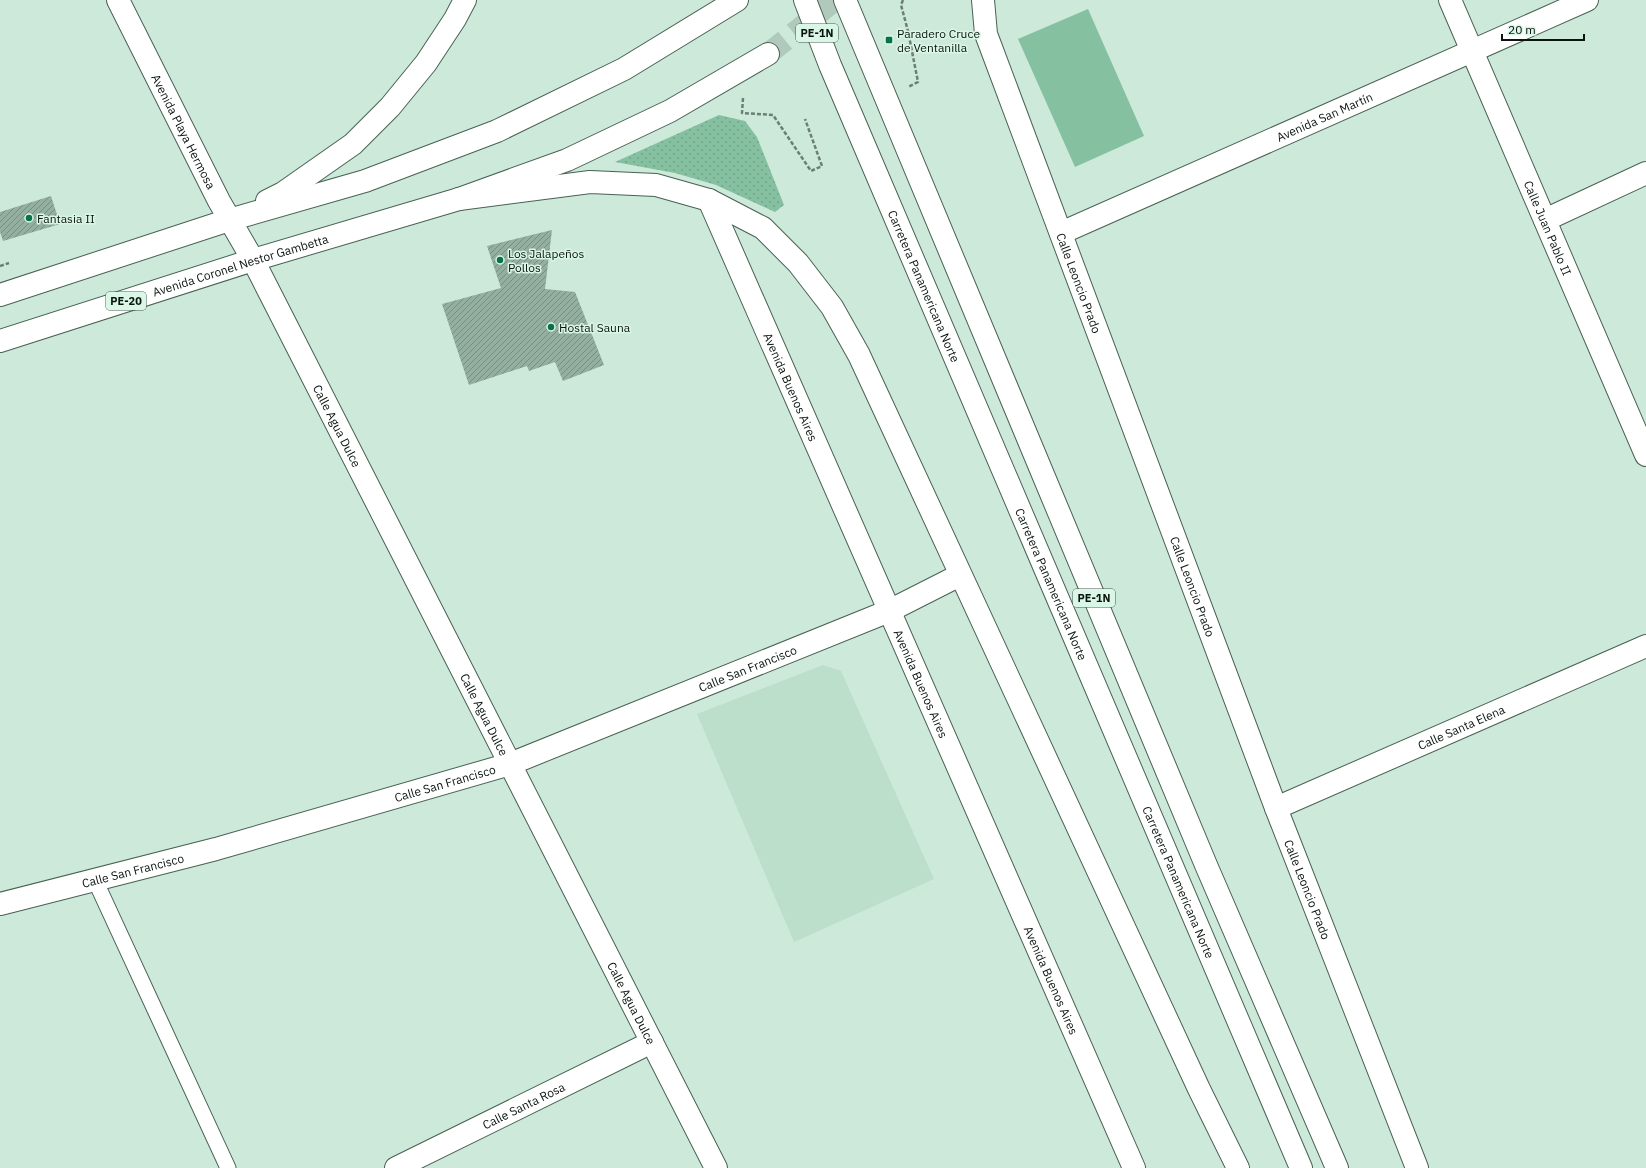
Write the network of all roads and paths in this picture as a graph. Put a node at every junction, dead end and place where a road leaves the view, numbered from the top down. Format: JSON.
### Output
{"nodes":[{"id":1,"x":118,"y":0,"type":"edge"},
{"id":2,"x":465,"y":0,"type":"edge"},
{"id":3,"x":737,"y":0,"type":"edge"},
{"id":4,"x":805,"y":0,"type":"edge"},
{"id":5,"x":845,"y":0,"type":"edge"},
{"id":6,"x":903,"y":0,"type":"edge"},
{"id":7,"x":983,"y":0,"type":"edge"},
{"id":8,"x":1450,"y":0,"type":"edge"},
{"id":9,"x":1588,"y":0,"type":"edge"},
{"id":10,"x":1472,"y":51,"type":"junction"},
{"id":11,"x":768,"y":54,"type":"tunnel mouth"},
{"id":12,"x":904,"y":80,"type":"dead end"},
{"id":13,"x":742,"y":113,"type":"dead end"},
{"id":14,"x":805,"y":118,"type":"dead end"},
{"id":15,"x":1646,"y":173,"type":"edge"},
{"id":16,"x":459,"y":199,"type":"junction"},
{"id":17,"x":709,"y":200,"type":"junction"},
{"id":18,"x":229,"y":220,"type":"junction"},
{"id":19,"x":1545,"y":220,"type":"junction"},
{"id":20,"x":1061,"y":233,"type":"junction"},
{"id":21,"x":253,"y":260,"type":"junction"},
{"id":22,"x":0,"y":295,"type":"edge"},
{"id":23,"x":0,"y":341,"type":"edge"},
{"id":24,"x":1646,"y":455,"type":"edge"},
{"id":25,"x":960,"y":575,"type":"junction"},
{"id":26,"x":888,"y":611,"type":"junction"},
{"id":27,"x":1646,"y":646,"type":"edge"},
{"id":28,"x":510,"y":764,"type":"junction"},
{"id":29,"x":1276,"y":808,"type":"junction"},
{"id":30,"x":95,"y":880,"type":"junction"},
{"id":31,"x":0,"y":904,"type":"edge"},
{"id":32,"x":652,"y":1042,"type":"junction"},
{"id":33,"x":228,"y":1168,"type":"edge"},
{"id":34,"x":396,"y":1168,"type":"edge"},
{"id":35,"x":716,"y":1168,"type":"edge"},
{"id":36,"x":1134,"y":1168,"type":"edge"},
{"id":37,"x":1238,"y":1168,"type":"edge"},
{"id":38,"x":1301,"y":1168,"type":"edge"},
{"id":39,"x":1337,"y":1168,"type":"edge"},
{"id":40,"x":1417,"y":1168,"type":"edge"}],
"edges":[{"from":1,"to":18,"type":"main road","name":"Avenida Playa Hermosa"},
{"from":2,"to":18,"type":"main road"},
{"from":3,"to":18,"type":"main road"},
{"from":4,"to":38,"type":"main road","name":"Carretera Panamericana Norte","number":"PE-1N"},
{"from":5,"to":39,"type":"main road","number":"PE-1N"},
{"from":6,"to":12,"type":"path"},
{"from":7,"to":20,"type":"main road","name":"Calle Leoncio Prado"},
{"from":8,"to":10,"type":"main road","name":"Calle Juan Pablo II"},
{"from":9,"to":10,"type":"main road","name":"Avenida San Martín"},
{"from":10,"to":19,"type":"main road","name":"Calle Juan Pablo II"},
{"from":10,"to":20,"type":"main road","name":"Avenida San Martín"},
{"from":11,"to":16,"type":"main road"},
{"from":13,"to":14,"type":"path"},
{"from":15,"to":19,"type":"main road"},
{"from":16,"to":17,"type":"main road"},
{"from":16,"to":21,"type":"main road","name":"Avenida Coronel Nestor Gambetta","number":"PE-20"},
{"from":17,"to":25,"type":"main road"},
{"from":17,"to":26,"type":"main road","name":"Avenida Buenos Aires"},
{"from":18,"to":21,"type":"main road","name":"Avenida Playa Hermosa"},
{"from":18,"to":22,"type":"main road"},
{"from":19,"to":24,"type":"main road","name":"Calle Juan Pablo II"},
{"from":20,"to":29,"type":"main road","name":"Calle Leoncio Prado"},
{"from":21,"to":23,"type":"main road","name":"Avenida Coronel Nestor Gambetta","number":"PE-20"},
{"from":21,"to":28,"type":"main road","name":"Calle Agua Dulce"},
{"from":25,"to":26,"type":"main road","name":"Calle San Francisco"},
{"from":25,"to":37,"type":"main road"},
{"from":26,"to":28,"type":"main road","name":"Calle San Francisco"},
{"from":26,"to":36,"type":"main road","name":"Avenida Buenos Aires"},
{"from":27,"to":29,"type":"main road","name":"Calle Santa Elena"},
{"from":28,"to":30,"type":"main road","name":"Calle San Francisco"},
{"from":28,"to":32,"type":"main road","name":"Calle Agua Dulce"},
{"from":29,"to":40,"type":"main road","name":"Calle Leoncio Prado"},
{"from":30,"to":31,"type":"main road","name":"Calle San Francisco"},
{"from":30,"to":33,"type":"lane"},
{"from":32,"to":34,"type":"main road","name":"Calle Santa Rosa"},
{"from":32,"to":35,"type":"main road","name":"Calle Agua Dulce"}]}
